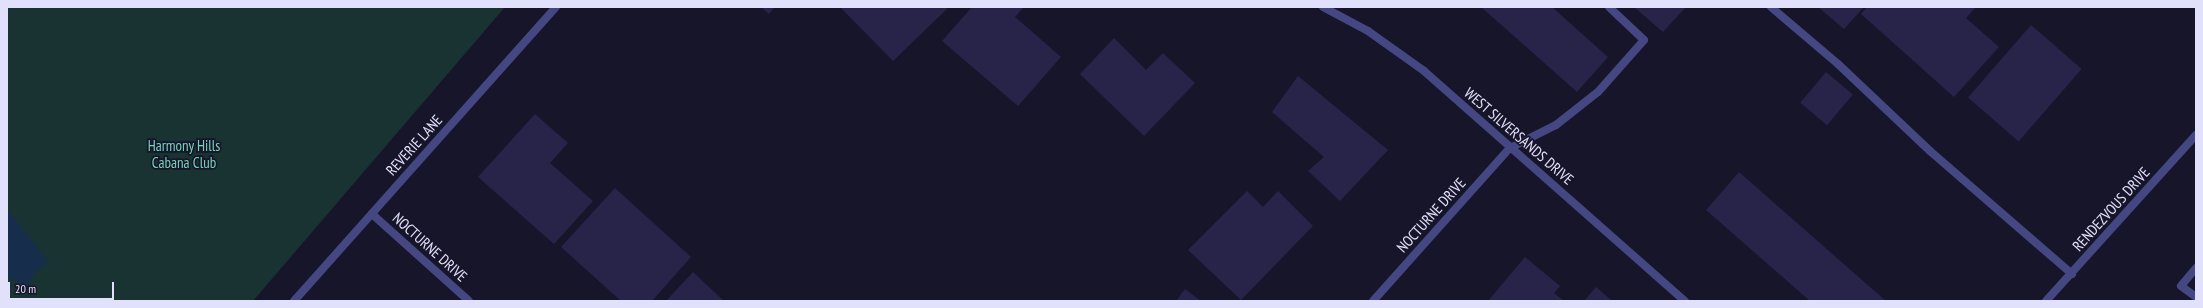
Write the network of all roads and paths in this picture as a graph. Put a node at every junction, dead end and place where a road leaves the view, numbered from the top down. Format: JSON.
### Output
{"nodes":[{"id":1,"x":556,"y":7,"type":"edge"},
{"id":2,"x":1323,"y":7,"type":"edge"},
{"id":3,"x":1609,"y":7,"type":"edge"},
{"id":4,"x":1771,"y":7,"type":"edge"},
{"id":5,"x":2196,"y":135,"type":"edge"},
{"id":6,"x":1510,"y":148,"type":"junction"},
{"id":7,"x":372,"y":214,"type":"junction"},
{"id":8,"x":2196,"y":268,"type":"edge"},
{"id":9,"x":2072,"y":274,"type":"junction"},
{"id":10,"x":2196,"y":297,"type":"edge"},
{"id":11,"x":294,"y":301,"type":"edge"},
{"id":12,"x":470,"y":301,"type":"edge"},
{"id":13,"x":1373,"y":301,"type":"edge"},
{"id":14,"x":1685,"y":301,"type":"edge"},
{"id":15,"x":2046,"y":301,"type":"edge"}],
"edges":[{"from":1,"to":7,"type":"street","name":"REVERIE LANE"},
{"from":2,"to":6,"type":"street","name":"WEST SILVERSANDS DRIVE"},
{"from":3,"to":6,"type":"street"},
{"from":4,"to":9,"type":"street"},
{"from":5,"to":9,"type":"street","name":"RENDEZVOUS DRIVE"},
{"from":6,"to":13,"type":"street","name":"NOCTURNE DRIVE"},
{"from":6,"to":14,"type":"street","name":"WEST SILVERSANDS DRIVE"},
{"from":7,"to":11,"type":"street","name":"REVERIE LANE"},
{"from":7,"to":12,"type":"street","name":"NOCTURNE DRIVE"},
{"from":8,"to":10,"type":"street"},
{"from":9,"to":15,"type":"street","name":"RENDEZVOUS DRIVE"}]}
